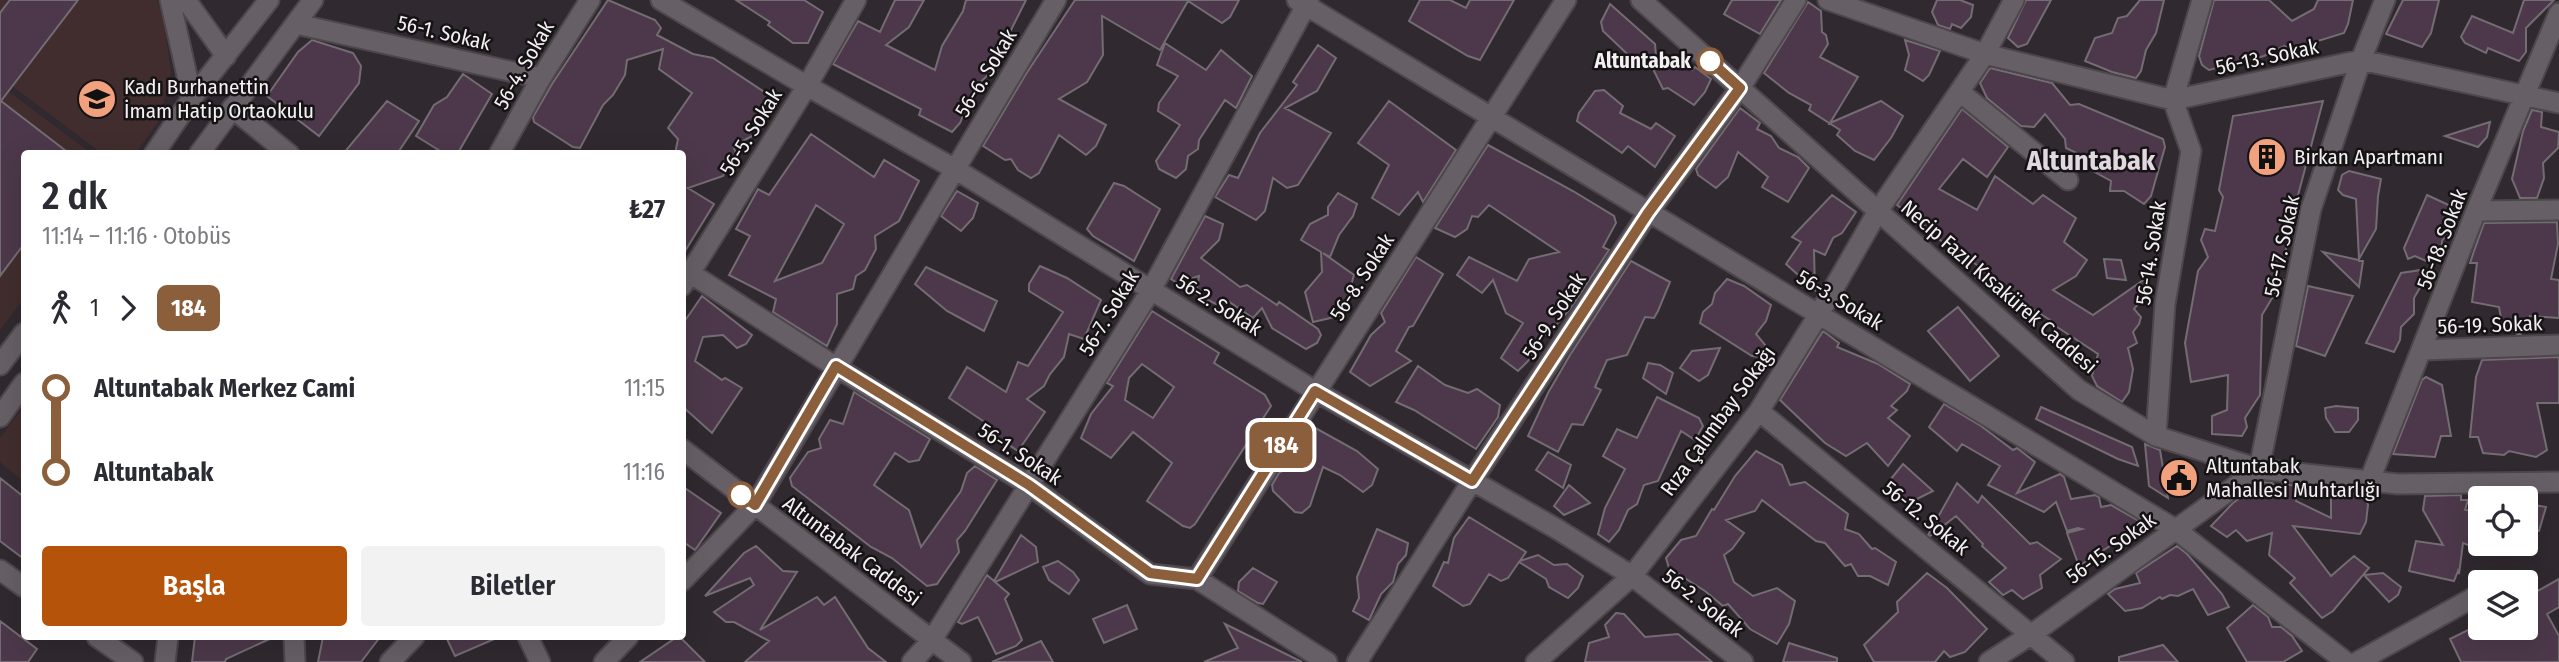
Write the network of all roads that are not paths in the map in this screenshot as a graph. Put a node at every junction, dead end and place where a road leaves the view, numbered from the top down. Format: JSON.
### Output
{"nodes":[{"id":1,"x":170,"y":0,"type":"edge"},
{"id":2,"x":186,"y":0,"type":"edge"},
{"id":3,"x":269,"y":0,"type":"edge"},
{"id":4,"x":313,"y":0,"type":"edge"},
{"id":5,"x":590,"y":0,"type":"edge"},
{"id":6,"x":662,"y":0,"type":"edge"},
{"id":7,"x":856,"y":0,"type":"edge"},
{"id":8,"x":1056,"y":0,"type":"edge"},
{"id":9,"x":1566,"y":0,"type":"edge"},
{"id":10,"x":1641,"y":0,"type":"edge"},
{"id":11,"x":1796,"y":0,"type":"edge"},
{"id":12,"x":1828,"y":0,"type":"edge"},
{"id":13,"x":2014,"y":0,"type":"edge"},
{"id":14,"x":2202,"y":0,"type":"edge"},
{"id":15,"x":2385,"y":0,"type":"edge"},
{"id":16,"x":1304,"y":2,"type":"edge"},
{"id":17,"x":2559,"y":13,"type":"edge"},
{"id":18,"x":296,"y":24,"type":"junction"},
{"id":19,"x":1985,"y":54,"type":"junction"},
{"id":20,"x":226,"y":56,"type":"junction"},
{"id":21,"x":2361,"y":60,"type":"junction"},
{"id":22,"x":541,"y":78,"type":"junction"},
{"id":23,"x":807,"y":86,"type":"junction"},
{"id":24,"x":1740,"y":88,"type":"junction"},
{"id":25,"x":1959,"y":92,"type":"junction"},
{"id":26,"x":2524,"y":97,"type":"junction"},
{"id":27,"x":192,"y":98,"type":"junction"},
{"id":28,"x":2173,"y":100,"type":"junction"},
{"id":29,"x":2559,"y":103,"type":"edge"},
{"id":30,"x":232,"y":108,"type":"junction"},
{"id":31,"x":1493,"y":116,"type":"junction"},
{"id":32,"x":156,"y":150,"type":"edge"},
{"id":33,"x":202,"y":150,"type":"edge"},
{"id":34,"x":284,"y":150,"type":"edge"},
{"id":35,"x":501,"y":150,"type":"edge"},
{"id":36,"x":956,"y":169,"type":"junction"},
{"id":37,"x":2068,"y":180,"type":"dead end"},
{"id":38,"x":2559,"y":210,"type":"edge"},
{"id":39,"x":1878,"y":211,"type":"junction"},
{"id":40,"x":2476,"y":211,"type":"junction"},
{"id":41,"x":1648,"y":213,"type":"junction"},
{"id":42,"x":686,"y":279,"type":"edge"},
{"id":43,"x":1150,"y":290,"type":"junction"},
{"id":44,"x":1819,"y":314,"type":"junction"},
{"id":45,"x":21,"y":337,"type":"edge"},
{"id":46,"x":2559,"y":345,"type":"edge"},
{"id":47,"x":2423,"y":350,"type":"junction"},
{"id":48,"x":0,"y":365,"type":"edge"},
{"id":49,"x":836,"y":366,"type":"junction"},
{"id":50,"x":21,"y":387,"type":"edge"},
{"id":51,"x":1315,"y":391,"type":"junction"},
{"id":52,"x":1759,"y":411,"type":"junction"},
{"id":53,"x":0,"y":417,"type":"edge"},
{"id":54,"x":2156,"y":436,"type":"junction"},
{"id":55,"x":686,"y":452,"type":"edge"},
{"id":56,"x":2259,"y":469,"type":"junction"},
{"id":57,"x":1472,"y":481,"type":"junction"},
{"id":58,"x":2369,"y":482,"type":"junction"},
{"id":59,"x":2559,"y":482,"type":"edge"},
{"id":60,"x":1029,"y":485,"type":"junction"},
{"id":61,"x":755,"y":505,"type":"junction"},
{"id":62,"x":2175,"y":529,"type":"junction"},
{"id":63,"x":0,"y":570,"type":"edge"},
{"id":64,"x":686,"y":576,"type":"edge"},
{"id":65,"x":1632,"y":576,"type":"junction"},
{"id":66,"x":1197,"y":579,"type":"junction"},
{"id":67,"x":21,"y":585,"type":"edge"},
{"id":68,"x":2468,"y":601,"type":"edge"},
{"id":69,"x":2032,"y":634,"type":"junction"},
{"id":70,"x":101,"y":640,"type":"edge"},
{"id":71,"x":168,"y":640,"type":"edge"},
{"id":72,"x":294,"y":640,"type":"edge"},
{"id":73,"x":411,"y":640,"type":"edge"},
{"id":74,"x":529,"y":640,"type":"edge"},
{"id":75,"x":625,"y":640,"type":"edge"},
{"id":76,"x":932,"y":640,"type":"junction"},
{"id":77,"x":133,"y":662,"type":"edge"},
{"id":78,"x":165,"y":662,"type":"edge"},
{"id":79,"x":295,"y":662,"type":"edge"},
{"id":80,"x":390,"y":662,"type":"edge"},
{"id":81,"x":540,"y":662,"type":"edge"},
{"id":82,"x":604,"y":662,"type":"edge"},
{"id":83,"x":912,"y":662,"type":"edge"},
{"id":84,"x":961,"y":662,"type":"edge"},
{"id":85,"x":1327,"y":662,"type":"edge"},
{"id":86,"x":1357,"y":662,"type":"edge"},
{"id":87,"x":1536,"y":662,"type":"edge"},
{"id":88,"x":1743,"y":662,"type":"edge"},
{"id":89,"x":1989,"y":662,"type":"edge"},
{"id":90,"x":2064,"y":662,"type":"edge"},
{"id":91,"x":2346,"y":662,"type":"edge"},
{"id":92,"x":2357,"y":662,"type":"edge"}],
"edges":[{"from":1,"to":27,"type":"street"},
{"from":2,"to":20,"type":"street"},
{"from":3,"to":20,"type":"street"},
{"from":4,"to":18,"type":"street"},
{"from":5,"to":22,"type":"street","name":"56-4. Sokak"},
{"from":6,"to":23,"type":"street","name":"56-2. Sokak"},
{"from":7,"to":23,"type":"street","name":"56-5. Sokak"},
{"from":8,"to":36,"type":"street","name":"56-6. Sokak"},
{"from":9,"to":31,"type":"street","name":"56-8. Sokak"},
{"from":10,"to":24,"type":"street","name":"Necip Fazıl Kısakürek Caddesi"},
{"from":11,"to":24,"type":"street","name":"56-9. Sokak"},
{"from":12,"to":19,"type":"street","name":"56-13. Sokak"},
{"from":13,"to":19,"type":"street","name":"Rıza Çalımbay Sokağı"},
{"from":14,"to":28,"type":"street"},
{"from":15,"to":21,"type":"street","name":"56-17. Sokak"},
{"from":16,"to":31,"type":"street","name":"56-3. Sokak"},
{"from":16,"to":43,"type":"street","name":"56-7. Sokak"},
{"from":17,"to":26,"type":"street","name":"56-18. Sokak"},
{"from":18,"to":22,"type":"street","name":"56-1. Sokak"},
{"from":18,"to":30,"type":"street"},
{"from":19,"to":25,"type":"street","name":"Rıza Çalımbay Sokağı"},
{"from":19,"to":28,"type":"street","name":"56-13. Sokak"},
{"from":20,"to":27,"type":"street"},
{"from":21,"to":26,"type":"street","name":"56-13. Sokak"},
{"from":21,"to":28,"type":"street","name":"56-13. Sokak"},
{"from":21,"to":56,"type":"street","name":"56-17. Sokak"},
{"from":22,"to":35,"type":"street","name":"56-4. Sokak"},
{"from":23,"to":36,"type":"street","name":"56-2. Sokak"},
{"from":23,"to":42,"type":"street","name":"56-5. Sokak"},
{"from":24,"to":39,"type":"street","name":"Necip Fazıl Kısakürek Caddesi"},
{"from":24,"to":41,"type":"street","name":"56-9. Sokak"},
{"from":25,"to":37,"type":"street"},
{"from":25,"to":39,"type":"street","name":"Rıza Çalımbay Sokağı"},
{"from":26,"to":29,"type":"street","name":"56-13. Sokak"},
{"from":26,"to":40,"type":"street","name":"56-18. Sokak"},
{"from":27,"to":32,"type":"street"},
{"from":28,"to":54,"type":"street","name":"56-14. Sokak"},
{"from":30,"to":33,"type":"street"},
{"from":30,"to":34,"type":"street"},
{"from":31,"to":41,"type":"street","name":"56-3. Sokak"},
{"from":31,"to":51,"type":"street","name":"56-8. Sokak"},
{"from":36,"to":43,"type":"street","name":"56-2. Sokak"},
{"from":36,"to":49,"type":"street","name":"56-6. Sokak"},
{"from":38,"to":40,"type":"street"},
{"from":39,"to":44,"type":"street","name":"Rıza Çalımbay Sokağı"},
{"from":39,"to":54,"type":"street","name":"Necip Fazıl Kısakürek Caddesi"},
{"from":40,"to":47,"type":"street","name":"56-18. Sokak"},
{"from":41,"to":44,"type":"street","name":"56-3. Sokak"},
{"from":41,"to":57,"type":"street","name":"56-9. Sokak"},
{"from":42,"to":49,"type":"street","name":"56-1. Sokak"},
{"from":43,"to":51,"type":"street","name":"56-2. Sokak"},
{"from":43,"to":60,"type":"street","name":"56-7. Sokak"},
{"from":44,"to":52,"type":"street","name":"Rıza Çalımbay Sokağı"},
{"from":44,"to":62,"type":"street","name":"56-3. Sokak"},
{"from":45,"to":48,"type":"street"},
{"from":46,"to":47,"type":"street","name":"56-19. Sokak"},
{"from":47,"to":58,"type":"street","name":"56-18. Sokak"},
{"from":49,"to":60,"type":"street","name":"56-1. Sokak"},
{"from":49,"to":61,"type":"street","name":"56-6. Sokak"},
{"from":50,"to":53,"type":"street"},
{"from":51,"to":57,"type":"street","name":"56-2. Sokak"},
{"from":51,"to":66,"type":"street","name":"56-8. Sokak"},
{"from":52,"to":65,"type":"street","name":"Rıza Çalımbay Sokağı"},
{"from":52,"to":69,"type":"street","name":"56-12. Sokak"},
{"from":54,"to":56,"type":"street","name":"Necip Fazıl Kısakürek Caddesi"},
{"from":55,"to":61,"type":"street","name":"Altuntabak Caddesi"},
{"from":56,"to":58,"type":"street","name":"Necip Fazıl Kısakürek Caddesi"},
{"from":56,"to":62,"type":"street","name":"56-15. Sokak"},
{"from":57,"to":65,"type":"street","name":"56-2. Sokak"},
{"from":57,"to":86,"type":"street","name":"56-9. Sokak"},
{"from":58,"to":59,"type":"street","name":"Necip Fazıl Kısakürek Caddesi"},
{"from":60,"to":66,"type":"street","name":"56-1. Sokak"},
{"from":60,"to":76,"type":"street","name":"56-7. Sokak"},
{"from":61,"to":64,"type":"street","name":"56-6. Sokak"},
{"from":61,"to":76,"type":"street","name":"Altuntabak Caddesi"},
{"from":62,"to":69,"type":"street","name":"56-15. Sokak"},
{"from":62,"to":91,"type":"street","name":"56-3. Sokak"},
{"from":63,"to":67,"type":"street"},
{"from":65,"to":87,"type":"street","name":"Rıza Çalımbay Sokağı"},
{"from":65,"to":88,"type":"street","name":"56-2. Sokak"},
{"from":66,"to":85,"type":"street","name":"56-1. Sokak"},
{"from":68,"to":92,"type":"street"},
{"from":69,"to":89,"type":"street","name":"56-15. Sokak"},
{"from":69,"to":90,"type":"street","name":"56-12. Sokak"},
{"from":70,"to":77,"type":"street"},
{"from":71,"to":78,"type":"street"},
{"from":72,"to":79,"type":"street"},
{"from":73,"to":80,"type":"street"},
{"from":74,"to":81,"type":"street"},
{"from":75,"to":82,"type":"street"},
{"from":76,"to":83,"type":"street","name":"56-7. Sokak"},
{"from":76,"to":84,"type":"street","name":"Altuntabak Caddesi"}]}
